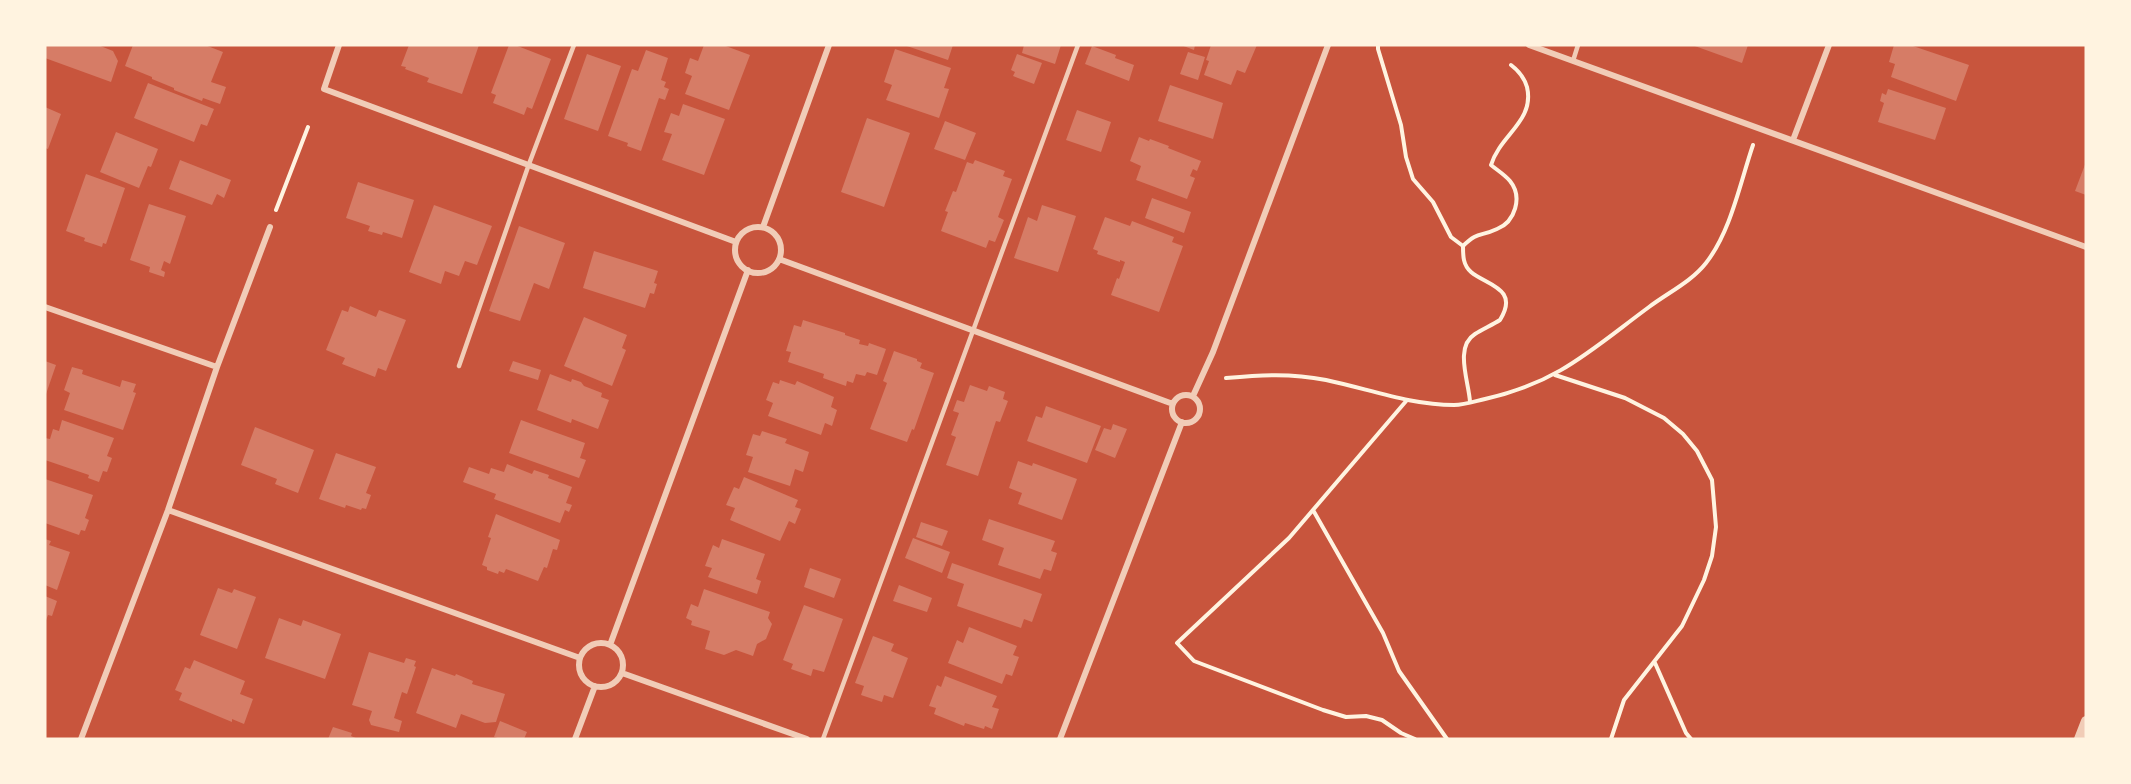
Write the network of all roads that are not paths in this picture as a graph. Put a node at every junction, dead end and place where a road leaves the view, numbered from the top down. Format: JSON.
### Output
{"nodes":[{"id":1,"x":339,"y":45,"type":"edge"},
{"id":2,"x":574,"y":45,"type":"edge"},
{"id":3,"x":829,"y":45,"type":"edge"},
{"id":4,"x":1078,"y":45,"type":"edge"},
{"id":5,"x":1328,"y":45,"type":"edge"},
{"id":6,"x":1528,"y":45,"type":"edge"},
{"id":7,"x":1578,"y":45,"type":"edge"},
{"id":8,"x":1829,"y":45,"type":"edge"},
{"id":9,"x":1573,"y":61,"type":"junction"},
{"id":10,"x":1793,"y":140,"type":"junction"},
{"id":11,"x":529,"y":164,"type":"junction"},
{"id":12,"x":270,"y":227,"type":"dead end"},
{"id":13,"x":763,"y":227,"type":"junction"},
{"id":14,"x":736,"y":242,"type":"junction"},
{"id":15,"x":2086,"y":247,"type":"edge"},
{"id":16,"x":779,"y":259,"type":"junction"},
{"id":17,"x":748,"y":270,"type":"junction"},
{"id":18,"x":45,"y":307,"type":"edge"},
{"id":19,"x":972,"y":329,"type":"junction"},
{"id":20,"x":459,"y":366,"type":"dead end"},
{"id":21,"x":217,"y":367,"type":"junction"},
{"id":22,"x":1192,"y":396,"type":"junction"},
{"id":23,"x":1173,"y":404,"type":"junction"},
{"id":24,"x":1182,"y":422,"type":"junction"},
{"id":25,"x":168,"y":510,"type":"junction"},
{"id":26,"x":610,"y":645,"type":"junction"},
{"id":27,"x":580,"y":658,"type":"junction"},
{"id":28,"x":622,"y":673,"type":"junction"},
{"id":29,"x":594,"y":686,"type":"junction"},
{"id":30,"x":2086,"y":724,"type":"edge"},
{"id":31,"x":81,"y":739,"type":"edge"},
{"id":32,"x":575,"y":739,"type":"edge"},
{"id":33,"x":807,"y":739,"type":"edge"},
{"id":34,"x":823,"y":739,"type":"edge"},
{"id":35,"x":1060,"y":739,"type":"edge"},
{"id":36,"x":2079,"y":739,"type":"edge"}],
"edges":[{"from":1,"to":11,"type":"street"},
{"from":2,"to":11,"type":"lane"},
{"from":3,"to":13,"type":"street"},
{"from":4,"to":19,"type":"lane"},
{"from":5,"to":22,"type":"street"},
{"from":6,"to":9,"type":"street"},
{"from":7,"to":9,"type":"lane"},
{"from":8,"to":10,"type":"street"},
{"from":9,"to":10,"type":"street"},
{"from":10,"to":15,"type":"street"},
{"from":11,"to":14,"type":"street"},
{"from":11,"to":20,"type":"lane"},
{"from":12,"to":21,"type":"street"},
{"from":13,"to":14,"type":"street"},
{"from":13,"to":16,"type":"street"},
{"from":14,"to":17,"type":"street"},
{"from":16,"to":17,"type":"street"},
{"from":16,"to":19,"type":"street"},
{"from":17,"to":26,"type":"street"},
{"from":18,"to":21,"type":"street"},
{"from":19,"to":23,"type":"street"},
{"from":19,"to":34,"type":"lane"},
{"from":21,"to":25,"type":"street"},
{"from":22,"to":23,"type":"street"},
{"from":22,"to":24,"type":"street"},
{"from":23,"to":24,"type":"street"},
{"from":24,"to":35,"type":"street"},
{"from":25,"to":27,"type":"street"},
{"from":25,"to":31,"type":"street"},
{"from":26,"to":27,"type":"street"},
{"from":26,"to":28,"type":"street"},
{"from":27,"to":29,"type":"street"},
{"from":28,"to":29,"type":"street"},
{"from":28,"to":33,"type":"street"},
{"from":29,"to":32,"type":"street"},
{"from":30,"to":36,"type":"street"}]}
